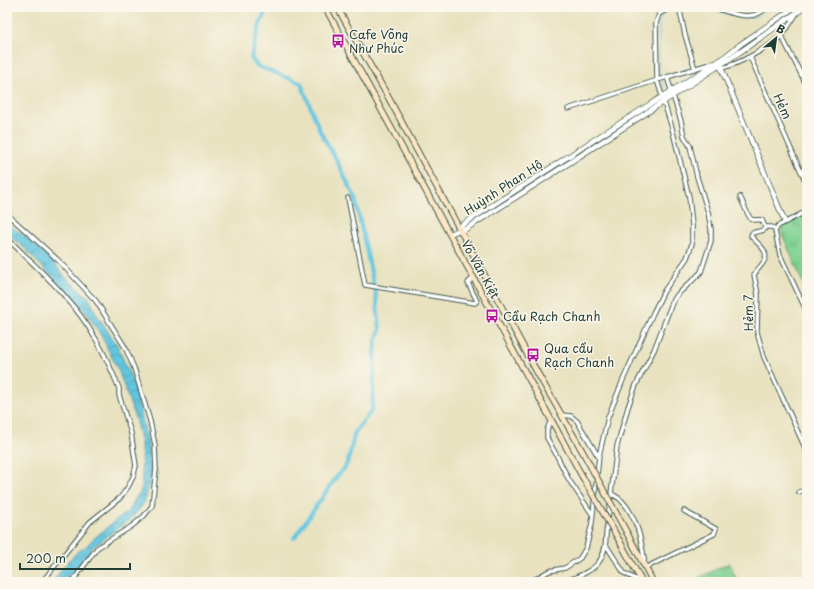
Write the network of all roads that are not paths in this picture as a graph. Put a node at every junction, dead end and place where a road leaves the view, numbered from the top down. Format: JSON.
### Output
{"nodes":[{"id":1,"x":325,"y":7,"type":"edge"},
{"id":2,"x":337,"y":7,"type":"edge"},
{"id":3,"x":671,"y":7,"type":"edge"},
{"id":4,"x":712,"y":7,"type":"edge"},
{"id":5,"x":766,"y":7,"type":"edge"},
{"id":6,"x":805,"y":7,"type":"edge"},
{"id":7,"x":796,"y":9,"type":"edge"},
{"id":8,"x":680,"y":11,"type":"dead end"},
{"id":9,"x":782,"y":34,"type":"junction"},
{"id":10,"x":750,"y":57,"type":"junction"},
{"id":11,"x":720,"y":65,"type":"junction"},
{"id":12,"x":695,"y":69,"type":"junction"},
{"id":13,"x":667,"y":77,"type":"junction"},
{"id":14,"x":658,"y":80,"type":"junction"},
{"id":15,"x":807,"y":86,"type":"edge"},
{"id":16,"x":672,"y":93,"type":"junction"},
{"id":17,"x":661,"y":97,"type":"junction"},
{"id":18,"x":663,"y":102,"type":"junction"},
{"id":19,"x":568,"y":109,"type":"dead end"},
{"id":20,"x":807,"y":185,"type":"edge"},
{"id":21,"x":740,"y":197,"type":"dead end"},
{"id":22,"x":348,"y":198,"type":"dead end"},
{"id":23,"x":807,"y":211,"type":"edge"},
{"id":24,"x":7,"y":214,"type":"edge"},
{"id":25,"x":785,"y":222,"type":"junction"},
{"id":26,"x":765,"y":227,"type":"junction"},
{"id":27,"x":460,"y":229,"type":"junction"},
{"id":28,"x":775,"y":229,"type":"junction"},
{"id":29,"x":450,"y":234,"type":"junction"},
{"id":30,"x":7,"y":238,"type":"edge"},
{"id":31,"x":474,"y":277,"type":"junction"},
{"id":32,"x":807,"y":312,"type":"edge"},
{"id":33,"x":561,"y":415,"type":"junction"},
{"id":34,"x":551,"y":420,"type":"junction"},
{"id":35,"x":807,"y":452,"type":"edge"},
{"id":36,"x":599,"y":456,"type":"junction"},
{"id":37,"x":807,"y":488,"type":"edge"},
{"id":38,"x":799,"y":492,"type":"dead end"},
{"id":39,"x":611,"y":493,"type":"junction"},
{"id":40,"x":684,"y":511,"type":"dead end"},
{"id":41,"x":592,"y":514,"type":"junction"},
{"id":42,"x":606,"y":545,"type":"junction"},
{"id":43,"x":645,"y":568,"type":"junction"},
{"id":44,"x":42,"y":582,"type":"edge"},
{"id":45,"x":72,"y":582,"type":"edge"},
{"id":46,"x":530,"y":582,"type":"edge"},
{"id":47,"x":564,"y":582,"type":"edge"},
{"id":48,"x":642,"y":582,"type":"edge"},
{"id":49,"x":653,"y":582,"type":"edge"}],
"edges":[{"from":1,"to":29,"type":"main road","name":"Võ Văn Kiệt"},
{"from":2,"to":27,"type":"main road","name":"Võ Văn Kiệt"},
{"from":3,"to":14,"type":"street"},
{"from":4,"to":5,"type":"street"},
{"from":6,"to":7,"type":"street","name":"Huỳnh Phan Hộ"},
{"from":7,"to":9,"type":"street"},
{"from":7,"to":11,"type":"street","name":"Huỳnh Phan Hộ"},
{"from":8,"to":12,"type":"street"},
{"from":9,"to":10,"type":"street"},
{"from":9,"to":15,"type":"street"},
{"from":10,"to":11,"type":"street"},
{"from":10,"to":20,"type":"street","name":"Hẻm"},
{"from":11,"to":12,"type":"street"},
{"from":11,"to":16,"type":"street","name":"Huỳnh Phan Hộ"},
{"from":11,"to":25,"type":"street"},
{"from":12,"to":13,"type":"street"},
{"from":13,"to":14,"type":"street"},
{"from":13,"to":16,"type":"street"},
{"from":14,"to":17,"type":"street"},
{"from":14,"to":19,"type":"street"},
{"from":16,"to":17,"type":"street","name":"Huỳnh Phan Hộ"},
{"from":16,"to":18,"type":"street","name":"Huỳnh Phan Hộ"},
{"from":16,"to":39,"type":"street"},
{"from":17,"to":18,"type":"street"},
{"from":17,"to":27,"type":"street","name":"Huỳnh Phan Hộ"},
{"from":18,"to":27,"type":"street","name":"Huỳnh Phan Hộ"},
{"from":18,"to":36,"type":"street"},
{"from":21,"to":26,"type":"street"},
{"from":22,"to":31,"type":"street"},
{"from":23,"to":25,"type":"street"},
{"from":24,"to":45,"type":"street"},
{"from":25,"to":28,"type":"street"},
{"from":26,"to":28,"type":"street"},
{"from":26,"to":35,"type":"street","name":"Hẻm 7"},
{"from":27,"to":29,"type":"street"},
{"from":27,"to":33,"type":"main road","name":"Võ Văn Kiệt"},
{"from":28,"to":32,"type":"street"},
{"from":29,"to":31,"type":"main road","name":"Võ Văn Kiệt"},
{"from":30,"to":44,"type":"street"},
{"from":31,"to":34,"type":"main road","name":"Võ Văn Kiệt"},
{"from":33,"to":36,"type":"street"},
{"from":33,"to":43,"type":"main road","name":"Võ Văn Kiệt","bridge":true},
{"from":34,"to":41,"type":"street"},
{"from":34,"to":48,"type":"main road","name":"Võ Văn Kiệt","bridge":true},
{"from":36,"to":41,"type":"street"},
{"from":37,"to":38,"type":"street"},
{"from":39,"to":42,"type":"street"},
{"from":39,"to":43,"type":"street"},
{"from":40,"to":43,"type":"street"},
{"from":41,"to":46,"type":"street"},
{"from":42,"to":47,"type":"street"},
{"from":42,"to":48,"type":"street"},
{"from":43,"to":49,"type":"main road","name":"Võ Văn Kiệt"}]}
